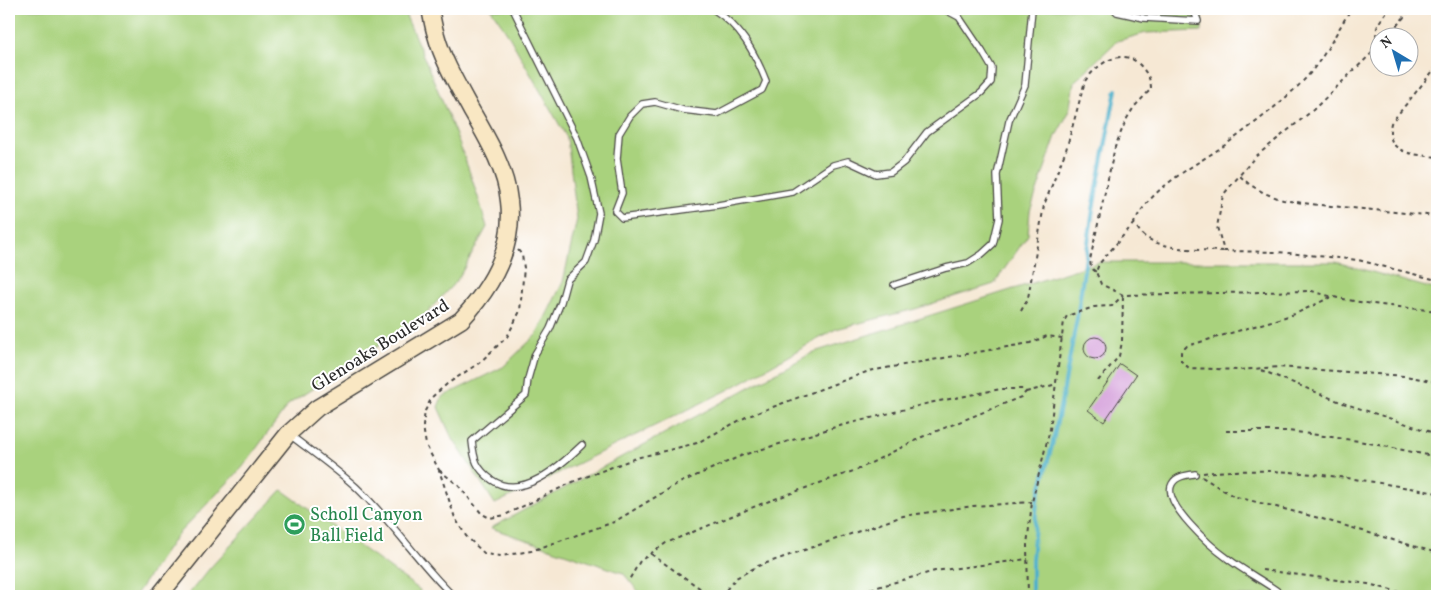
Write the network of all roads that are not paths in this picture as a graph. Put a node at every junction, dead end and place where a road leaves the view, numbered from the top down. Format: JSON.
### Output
{"nodes":[{"id":1,"x":430,"y":9,"type":"edge"},
{"id":2,"x":513,"y":9,"type":"edge"},
{"id":3,"x":713,"y":9,"type":"edge"},
{"id":4,"x":944,"y":9,"type":"edge"},
{"id":5,"x":1032,"y":9,"type":"edge"},
{"id":6,"x":1114,"y":9,"type":"edge"},
{"id":7,"x":1191,"y":9,"type":"edge"},
{"id":8,"x":894,"y":285,"type":"dead end"},
{"id":9,"x":288,"y":434,"type":"junction"},
{"id":10,"x":582,"y":445,"type":"dead end"},
{"id":11,"x":1195,"y":474,"type":"road end"},
{"id":12,"x":159,"y":596,"type":"edge"},
{"id":13,"x":453,"y":596,"type":"edge"},
{"id":14,"x":1284,"y":596,"type":"edge"}],
"edges":[{"from":1,"to":9,"type":"street","name":"Glenoaks Boulevard"},
{"from":2,"to":10,"type":"lane"},
{"from":3,"to":4,"type":"lane"},
{"from":5,"to":8,"type":"lane"},
{"from":6,"to":7,"type":"lane"},
{"from":9,"to":12,"type":"street","name":"Glenoaks Boulevard"},
{"from":9,"to":13,"type":"lane"},
{"from":11,"to":14,"type":"lane"}]}
